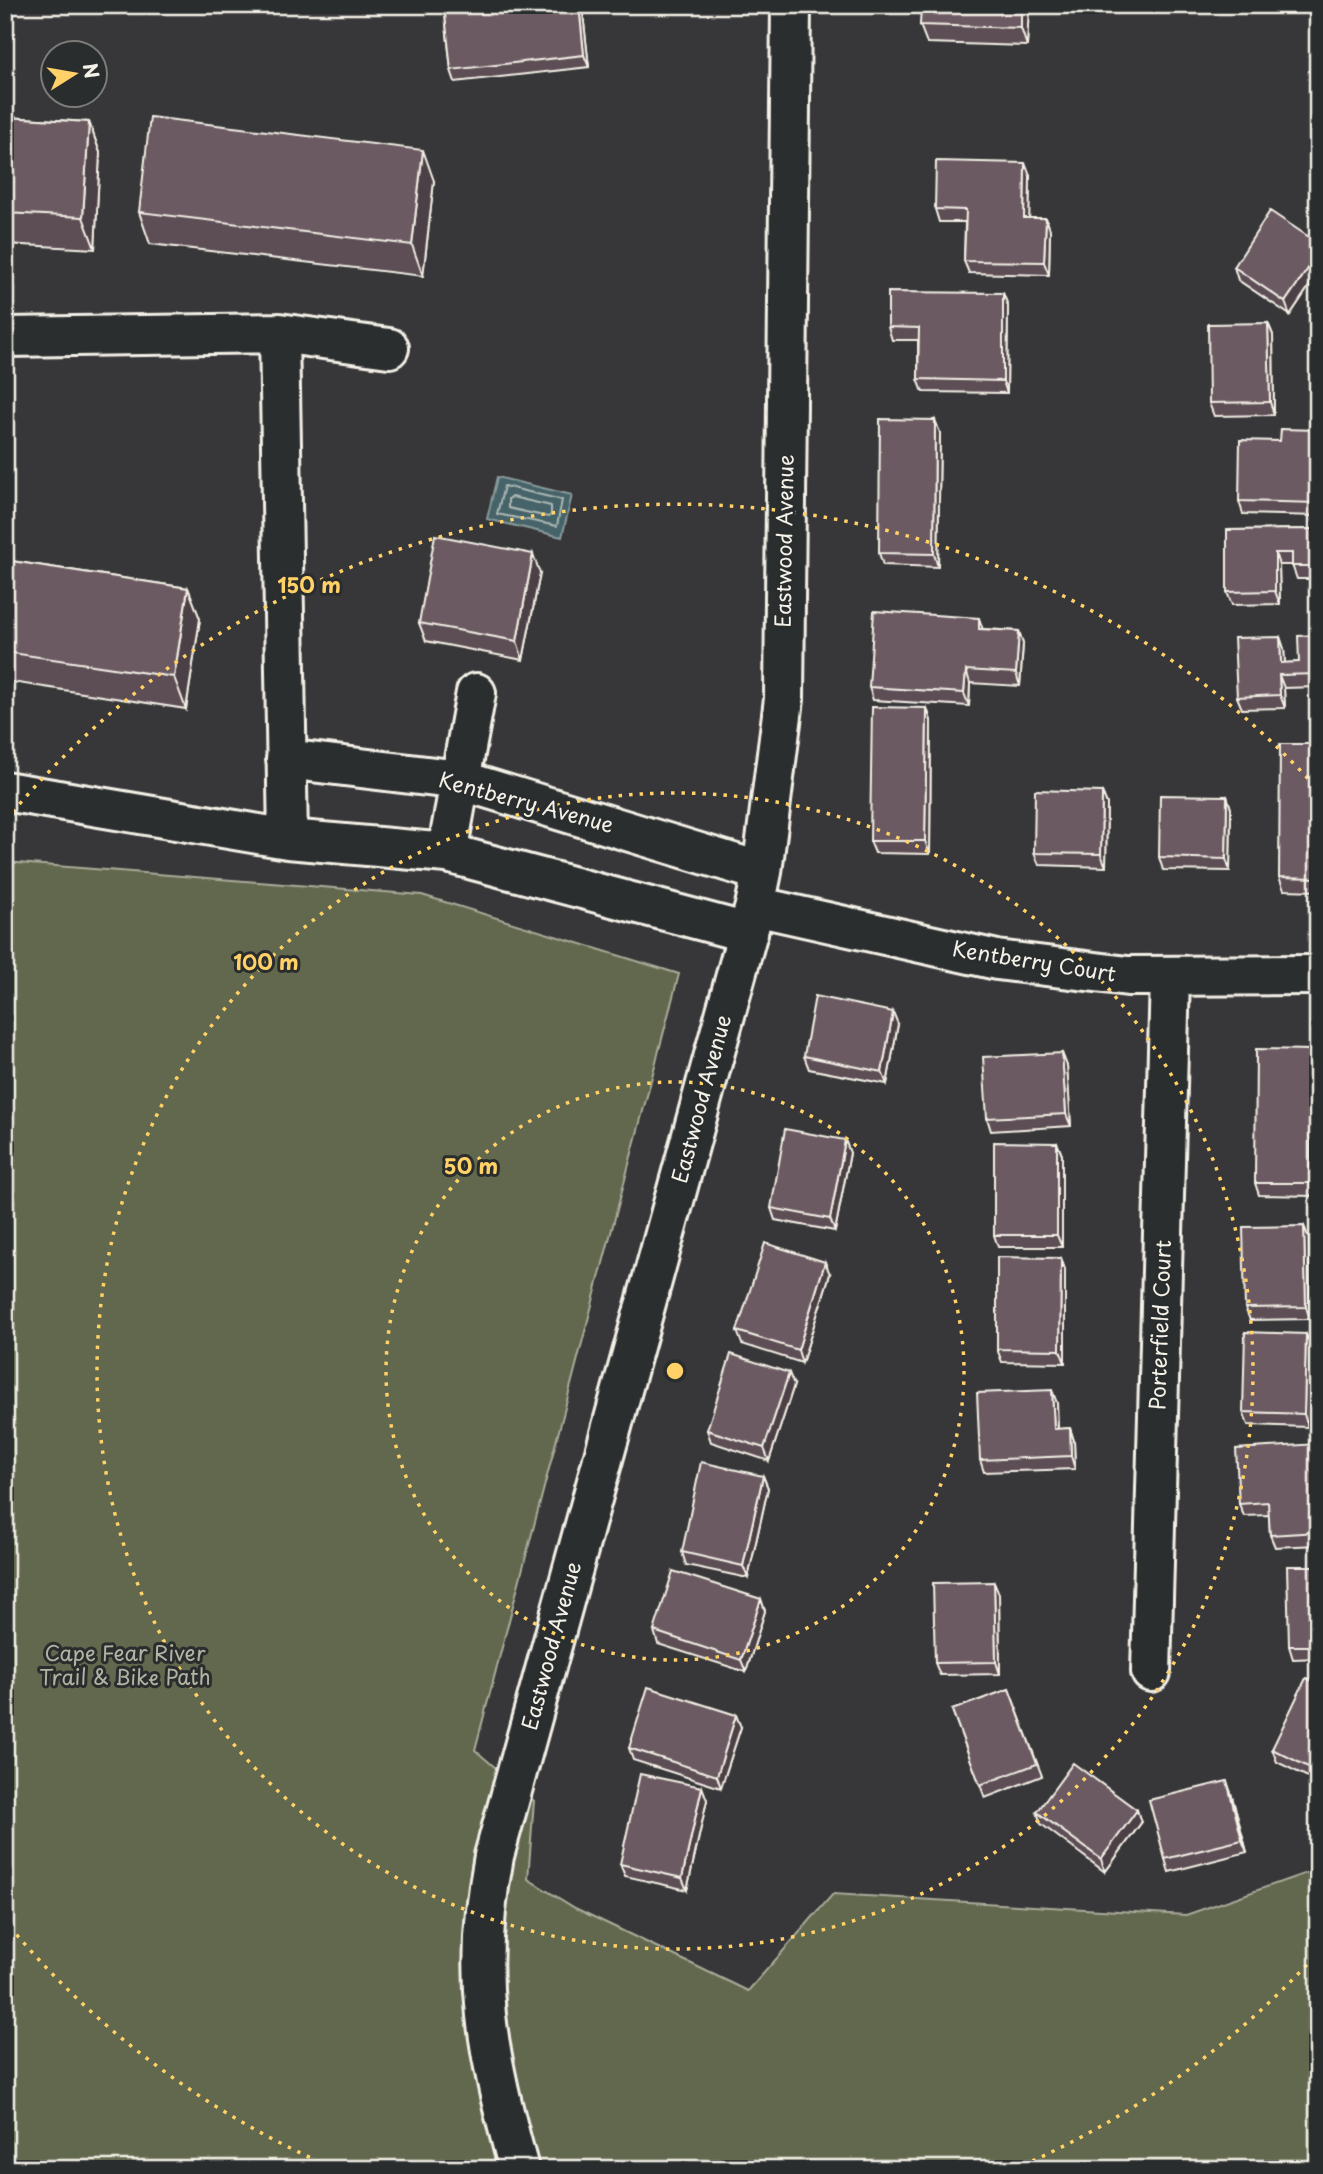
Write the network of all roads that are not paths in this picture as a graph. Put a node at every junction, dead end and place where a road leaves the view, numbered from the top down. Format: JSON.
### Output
{"nodes":[{"id":1,"x":791,"y":5,"type":"edge"},
{"id":2,"x":279,"y":333,"type":"junction"},
{"id":3,"x":5,"y":337,"type":"edge"},
{"id":4,"x":389,"y":348,"type":"dead end"},
{"id":5,"x":475,"y":693,"type":"dead end"},
{"id":6,"x":286,"y":760,"type":"junction"},
{"id":7,"x":460,"y":780,"type":"junction"},
{"id":8,"x":5,"y":791,"type":"edge"},
{"id":9,"x":288,"y":839,"type":"junction"},
{"id":10,"x":447,"y":853,"type":"junction"},
{"id":11,"x":755,"y":904,"type":"junction"},
{"id":12,"x":1318,"y":975,"type":"edge"},
{"id":13,"x":1170,"y":977,"type":"junction"},
{"id":14,"x":1151,"y":1672,"type":"dead end"},
{"id":15,"x":519,"y":2169,"type":"edge"}],
"edges":[{"from":1,"to":11,"type":"street","name":"Eastwood Avenue"},
{"from":2,"to":3,"type":"street"},
{"from":2,"to":4,"type":"street"},
{"from":2,"to":6,"type":"street"},
{"from":5,"to":7,"type":"street"},
{"from":6,"to":7,"type":"street","name":"Kentberry Avenue"},
{"from":6,"to":9,"type":"street"},
{"from":7,"to":10,"type":"street"},
{"from":7,"to":11,"type":"street","name":"Kentberry Avenue"},
{"from":8,"to":9,"type":"street"},
{"from":9,"to":10,"type":"street"},
{"from":10,"to":11,"type":"street"},
{"from":11,"to":13,"type":"street","name":"Kentberry Court"},
{"from":11,"to":15,"type":"street","name":"Eastwood Avenue"},
{"from":12,"to":13,"type":"street","name":"Kentberry Court"},
{"from":13,"to":14,"type":"street","name":"Porterfield Court"}]}
